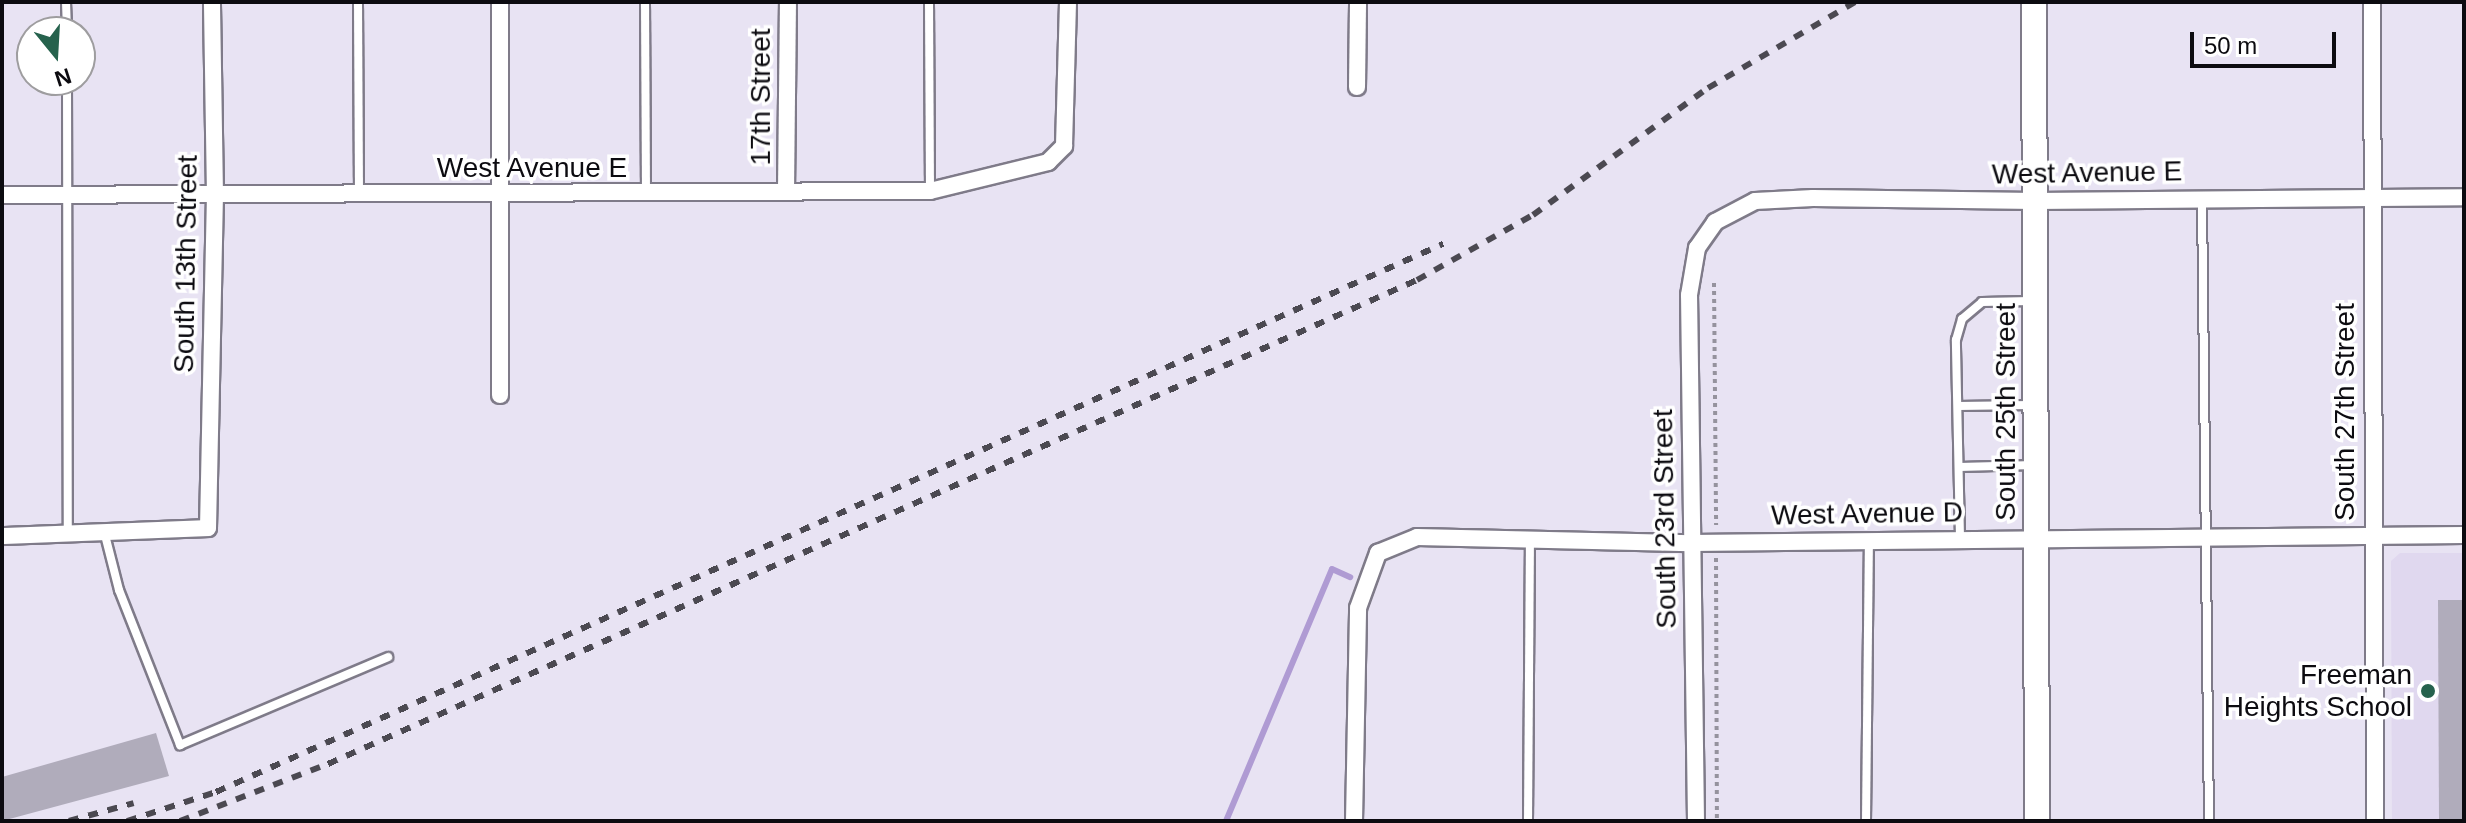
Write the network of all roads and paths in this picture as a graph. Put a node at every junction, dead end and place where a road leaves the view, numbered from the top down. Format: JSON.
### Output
{"nodes":[{"id":1,"x":212,"y":2,"type":"edge"},
{"id":2,"x":358,"y":2,"type":"edge"},
{"id":3,"x":500,"y":2,"type":"edge"},
{"id":4,"x":645,"y":2,"type":"edge"},
{"id":5,"x":788,"y":2,"type":"edge"},
{"id":6,"x":929,"y":2,"type":"edge"},
{"id":7,"x":1068,"y":2,"type":"edge"},
{"id":8,"x":1358,"y":2,"type":"edge"},
{"id":9,"x":2034,"y":2,"type":"edge"},
{"id":10,"x":2372,"y":2,"type":"edge"},
{"id":11,"x":1357,"y":87,"type":"dead end"},
{"id":12,"x":67,"y":96,"type":"edge"},
{"id":13,"x":930,"y":191,"type":"junction"},
{"id":14,"x":786,"y":192,"type":"junction"},
{"id":15,"x":646,"y":194,"type":"junction"},
{"id":16,"x":2,"y":195,"type":"edge"},
{"id":17,"x":67,"y":195,"type":"junction"},
{"id":18,"x":500,"y":195,"type":"junction"},
{"id":19,"x":2371,"y":195,"type":"junction"},
{"id":20,"x":215,"y":196,"type":"junction"},
{"id":21,"x":359,"y":196,"type":"junction"},
{"id":22,"x":2464,"y":197,"type":"edge"},
{"id":23,"x":2202,"y":198,"type":"junction"},
{"id":24,"x":2035,"y":201,"type":"junction"},
{"id":25,"x":1715,"y":222,"type":"joint"},
{"id":26,"x":1714,"y":283,"type":"dead end"},
{"id":27,"x":2035,"y":300,"type":"junction"},
{"id":28,"x":500,"y":395,"type":"dead end"},
{"id":29,"x":2036,"y":405,"type":"junction"},
{"id":30,"x":1958,"y":406,"type":"junction"},
{"id":31,"x":2036,"y":465,"type":"junction"},
{"id":32,"x":1959,"y":467,"type":"junction"},
{"id":33,"x":1716,"y":525,"type":"dead end"},
{"id":34,"x":2371,"y":534,"type":"junction"},
{"id":35,"x":105,"y":535,"type":"junction"},
{"id":36,"x":2206,"y":535,"type":"junction"},
{"id":37,"x":2464,"y":535,"type":"edge"},
{"id":38,"x":2,"y":536,"type":"edge"},
{"id":39,"x":68,"y":536,"type":"junction"},
{"id":40,"x":2036,"y":536,"type":"junction"},
{"id":41,"x":1960,"y":538,"type":"junction"},
{"id":42,"x":1530,"y":539,"type":"junction"},
{"id":43,"x":1869,"y":540,"type":"junction"},
{"id":44,"x":1691,"y":543,"type":"junction"},
{"id":45,"x":1716,"y":552,"type":"dead end"},
{"id":46,"x":388,"y":657,"type":"dead end"},
{"id":47,"x":1354,"y":821,"type":"edge"},
{"id":48,"x":1528,"y":821,"type":"edge"},
{"id":49,"x":1696,"y":821,"type":"edge"},
{"id":50,"x":1717,"y":821,"type":"edge"},
{"id":51,"x":1866,"y":821,"type":"edge"},
{"id":52,"x":2037,"y":821,"type":"edge"},
{"id":53,"x":2209,"y":821,"type":"edge"},
{"id":54,"x":2375,"y":821,"type":"edge"}],
"edges":[{"from":1,"to":20,"type":"street","name":"South 13th Street"},
{"from":2,"to":21,"type":"lane"},
{"from":3,"to":18,"type":"street"},
{"from":4,"to":15,"type":"lane"},
{"from":5,"to":14,"type":"street","name":"17th Street"},
{"from":6,"to":13,"type":"lane"},
{"from":7,"to":13,"type":"street","name":"West Avenue E"},
{"from":8,"to":11,"type":"street"},
{"from":9,"to":24,"type":"street","name":"South 25th Street"},
{"from":10,"to":19,"type":"street","name":"South 27th Street"},
{"from":12,"to":17,"type":"lane"},
{"from":13,"to":14,"type":"street","name":"West Avenue E"},
{"from":14,"to":15,"type":"street","name":"West Avenue E"},
{"from":15,"to":18,"type":"street","name":"West Avenue E"},
{"from":16,"to":17,"type":"street","name":"West Avenue E"},
{"from":17,"to":20,"type":"street","name":"West Avenue E"},
{"from":17,"to":39,"type":"lane"},
{"from":18,"to":21,"type":"street","name":"West Avenue E"},
{"from":18,"to":28,"type":"street"},
{"from":19,"to":22,"type":"street","name":"West Avenue E"},
{"from":19,"to":23,"type":"street","name":"West Avenue E"},
{"from":19,"to":34,"type":"street","name":"South 27th Street"},
{"from":20,"to":21,"type":"street","name":"West Avenue E"},
{"from":20,"to":35,"type":"street","name":"South 13th Street"},
{"from":23,"to":24,"type":"street","name":"West Avenue E"},
{"from":23,"to":36,"type":"lane"},
{"from":24,"to":25,"type":"street","name":"West Avenue E"},
{"from":24,"to":27,"type":"street","name":"South 25th Street"},
{"from":25,"to":44,"type":"street","name":"South 23rd Street"},
{"from":26,"to":33,"type":"path"},
{"from":27,"to":29,"type":"street","name":"South 25th Street"},
{"from":27,"to":30,"type":"lane"},
{"from":29,"to":30,"type":"lane"},
{"from":29,"to":31,"type":"street","name":"South 25th Street"},
{"from":30,"to":32,"type":"lane"},
{"from":31,"to":32,"type":"lane"},
{"from":31,"to":40,"type":"street","name":"South 25th Street"},
{"from":32,"to":41,"type":"lane"},
{"from":34,"to":36,"type":"street","name":"West Avenue D"},
{"from":34,"to":37,"type":"street","name":"West Avenue D"},
{"from":34,"to":54,"type":"street","name":"South 27th Street"},
{"from":35,"to":39,"type":"street"},
{"from":35,"to":46,"type":"lane"},
{"from":36,"to":40,"type":"street","name":"West Avenue D"},
{"from":36,"to":53,"type":"lane"},
{"from":38,"to":39,"type":"street"},
{"from":40,"to":41,"type":"street","name":"West Avenue D"},
{"from":40,"to":52,"type":"street","name":"South 25th Street"},
{"from":41,"to":43,"type":"street","name":"West Avenue D"},
{"from":42,"to":44,"type":"street","name":"West Avenue D"},
{"from":42,"to":47,"type":"street","name":"West Avenue D"},
{"from":42,"to":48,"type":"lane"},
{"from":43,"to":44,"type":"street","name":"West Avenue D"},
{"from":43,"to":51,"type":"lane"},
{"from":44,"to":49,"type":"street","name":"South 23rd Street"},
{"from":45,"to":50,"type":"path"}]}
